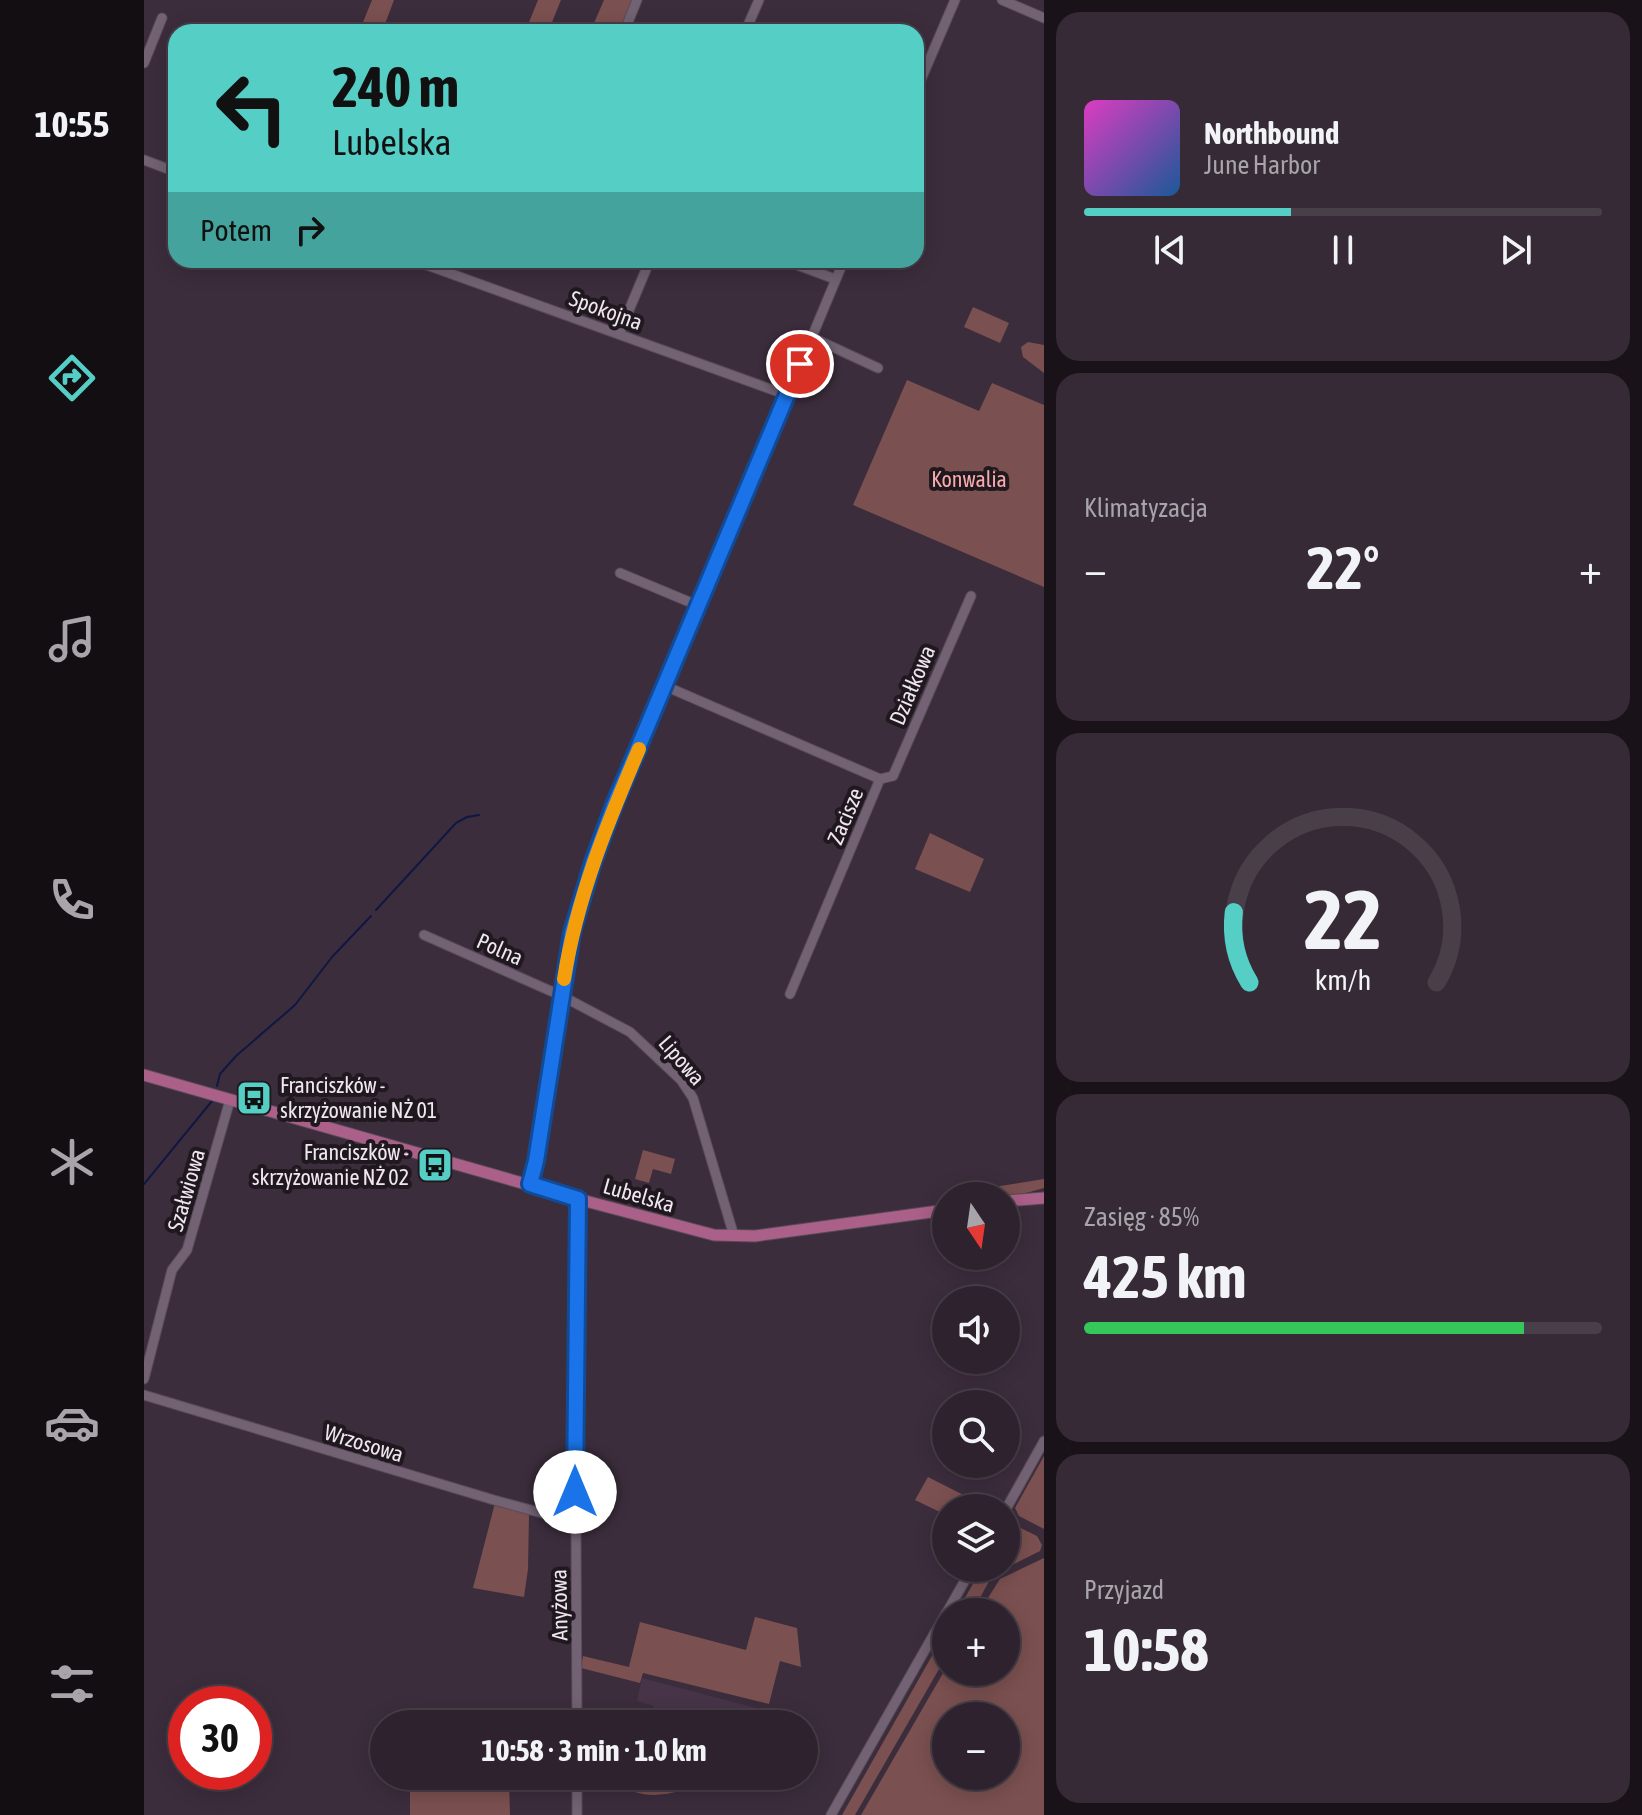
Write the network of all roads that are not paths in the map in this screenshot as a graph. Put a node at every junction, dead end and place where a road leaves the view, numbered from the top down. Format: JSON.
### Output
{"nodes":[{"id":1,"x":637,"y":0,"type":"edge"},
{"id":2,"x":759,"y":0,"type":"edge"},
{"id":3,"x":955,"y":0,"type":"edge"},
{"id":4,"x":1002,"y":0,"type":"edge"},
{"id":5,"x":162,"y":18,"type":"dead end"},
{"id":6,"x":1044,"y":18,"type":"edge"},
{"id":7,"x":627,"y":24,"type":"edge"},
{"id":8,"x":748,"y":24,"type":"edge"},
{"id":9,"x":144,"y":63,"type":"edge"},
{"id":10,"x":924,"y":72,"type":"edge"},
{"id":11,"x":144,"y":160,"type":"edge"},
{"id":12,"x":168,"y":169,"type":"edge"},
{"id":13,"x":435,"y":268,"type":"edge"},
{"id":14,"x":647,"y":268,"type":"edge"},
{"id":15,"x":805,"y":268,"type":"edge"},
{"id":16,"x":840,"y":268,"type":"edge"},
{"id":17,"x":835,"y":279,"type":"junction"},
{"id":18,"x":619,"y":334,"type":"junction"},
{"id":19,"x":811,"y":337,"type":"junction"},
{"id":20,"x":878,"y":368,"type":"dead end"},
{"id":21,"x":787,"y":395,"type":"junction"},
{"id":22,"x":620,"y":573,"type":"dead end"},
{"id":23,"x":971,"y":596,"type":"dead end"},
{"id":24,"x":699,"y":606,"type":"junction"},
{"id":25,"x":665,"y":686,"type":"junction"},
{"id":26,"x":880,"y":779,"type":"junction"},
{"id":27,"x":424,"y":935,"type":"dead end"},
{"id":28,"x":790,"y":994,"type":"dead end"},
{"id":29,"x":562,"y":996,"type":"junction"},
{"id":30,"x":144,"y":1075,"type":"edge"},
{"id":31,"x":230,"y":1100,"type":"junction"},
{"id":32,"x":530,"y":1184,"type":"junction"},
{"id":33,"x":1044,"y":1196,"type":"edge"},
{"id":34,"x":578,"y":1199,"type":"junction"},
{"id":35,"x":1020,"y":1200,"type":"edge"},
{"id":36,"x":932,"y":1212,"type":"edge"},
{"id":37,"x":734,"y":1236,"type":"junction"},
{"id":38,"x":144,"y":1379,"type":"edge"},
{"id":39,"x":144,"y":1395,"type":"edge"},
{"id":40,"x":1044,"y":1441,"type":"edge"},
{"id":41,"x":1014,"y":1494,"type":"edge"},
{"id":42,"x":575,"y":1522,"type":"junction"},
{"id":43,"x":932,"y":1637,"type":"edge"},
{"id":44,"x":577,"y":1710,"type":"edge"},
{"id":45,"x":577,"y":1790,"type":"edge"},
{"id":46,"x":577,"y":1815,"type":"edge"},
{"id":47,"x":831,"y":1815,"type":"edge"}],
"edges":[{"from":1,"to":7,"type":"street"},
{"from":2,"to":8,"type":"street"},
{"from":3,"to":10,"type":"street"},
{"from":4,"to":6,"type":"street"},
{"from":5,"to":9,"type":"street"},
{"from":11,"to":12,"type":"street"},
{"from":13,"to":18,"type":"street","name":"Spokojna"},
{"from":14,"to":18,"type":"street"},
{"from":15,"to":17,"type":"street"},
{"from":16,"to":17,"type":"street"},
{"from":17,"to":19,"type":"street"},
{"from":18,"to":21,"type":"street","name":"Spokojna"},
{"from":19,"to":20,"type":"street"},
{"from":19,"to":21,"type":"street"},
{"from":21,"to":24,"type":"street"},
{"from":22,"to":24,"type":"street"},
{"from":23,"to":26,"type":"street","name":"Działkowa"},
{"from":24,"to":25,"type":"street"},
{"from":25,"to":26,"type":"street","name":"Zacisze"},
{"from":25,"to":29,"type":"street"},
{"from":26,"to":28,"type":"street","name":"Zacisze"},
{"from":27,"to":29,"type":"street","name":"Polna"},
{"from":29,"to":32,"type":"street"},
{"from":29,"to":37,"type":"street","name":"Lipowa"},
{"from":30,"to":31,"type":"main road","name":"Lubelska"},
{"from":31,"to":32,"type":"main road","name":"Lubelska"},
{"from":31,"to":38,"type":"street","name":"Szałwiowa"},
{"from":32,"to":34,"type":"main road","name":"Lubelska"},
{"from":33,"to":35,"type":"main road"},
{"from":34,"to":37,"type":"main road","name":"Lubelska"},
{"from":34,"to":42,"type":"street","name":"Anyżowa"},
{"from":36,"to":37,"type":"main road","name":"Lubelska"},
{"from":39,"to":42,"type":"street","name":"Wrzosowa"},
{"from":40,"to":41,"type":"street"},
{"from":42,"to":44,"type":"street","name":"Anyżowa"},
{"from":43,"to":47,"type":"street"},
{"from":45,"to":46,"type":"street"}]}
